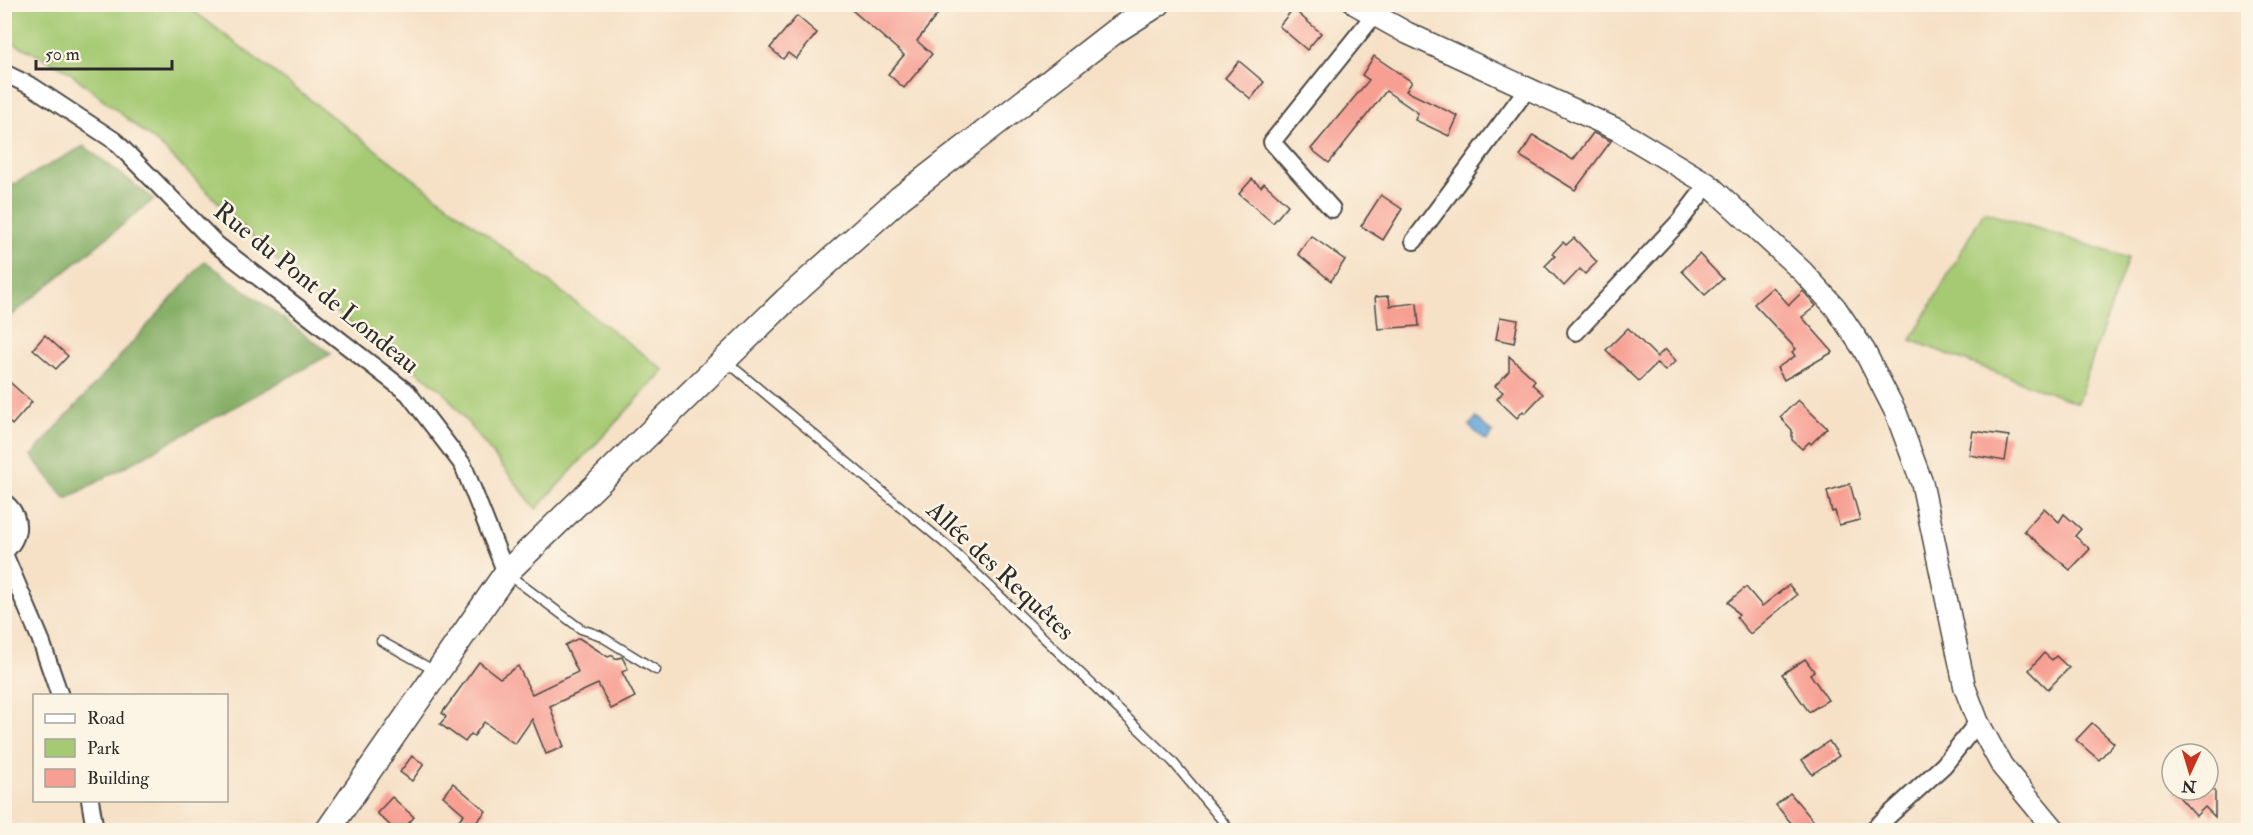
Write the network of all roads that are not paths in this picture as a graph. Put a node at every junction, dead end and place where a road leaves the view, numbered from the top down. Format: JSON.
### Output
{"nodes":[{"id":1,"x":1142,"y":4,"type":"edge"},
{"id":2,"x":1158,"y":4,"type":"edge"},
{"id":3,"x":1355,"y":4,"type":"edge"},
{"id":4,"x":1374,"y":15,"type":"junction"},
{"id":5,"x":1114,"y":32,"type":"junction"},
{"id":6,"x":4,"y":73,"type":"edge"},
{"id":7,"x":1527,"y":89,"type":"junction"},
{"id":8,"x":1708,"y":184,"type":"junction"},
{"id":9,"x":1332,"y":209,"type":"dead end"},
{"id":10,"x":1414,"y":241,"type":"dead end"},
{"id":11,"x":1576,"y":332,"type":"dead end"},
{"id":12,"x":724,"y":360,"type":"junction"},
{"id":13,"x":4,"y":502,"type":"edge"},
{"id":14,"x":4,"y":553,"type":"edge"},
{"id":15,"x":506,"y":573,"type":"junction"},
{"id":16,"x":381,"y":641,"type":"dead end"},
{"id":17,"x":656,"y":670,"type":"dead end"},
{"id":18,"x":437,"y":673,"type":"junction"},
{"id":19,"x":59,"y":694,"type":"edge"},
{"id":20,"x":1978,"y":722,"type":"junction"},
{"id":21,"x":90,"y":802,"type":"edge"},
{"id":22,"x":95,"y":831,"type":"edge"},
{"id":23,"x":328,"y":831,"type":"edge"},
{"id":24,"x":1230,"y":831,"type":"edge"},
{"id":25,"x":1873,"y":831,"type":"edge"},
{"id":26,"x":2055,"y":831,"type":"edge"}],
"edges":[{"from":1,"to":5,"type":"main road"},
{"from":2,"to":5,"type":"main road"},
{"from":3,"to":4,"type":"street"},
{"from":4,"to":7,"type":"street"},
{"from":4,"to":9,"type":"street"},
{"from":5,"to":12,"type":"main road"},
{"from":6,"to":15,"type":"street","name":"Rue du Pont de Londeau"},
{"from":7,"to":8,"type":"street"},
{"from":7,"to":10,"type":"street"},
{"from":8,"to":11,"type":"street"},
{"from":8,"to":20,"type":"street"},
{"from":12,"to":15,"type":"main road"},
{"from":12,"to":24,"type":"lane","name":"Allée des Requêtes"},
{"from":13,"to":14,"type":"street"},
{"from":14,"to":19,"type":"street"},
{"from":15,"to":17,"type":"lane"},
{"from":15,"to":18,"type":"main road"},
{"from":16,"to":18,"type":"lane"},
{"from":18,"to":23,"type":"main road"},
{"from":20,"to":25,"type":"street"},
{"from":20,"to":26,"type":"street"},
{"from":21,"to":22,"type":"street"}]}
